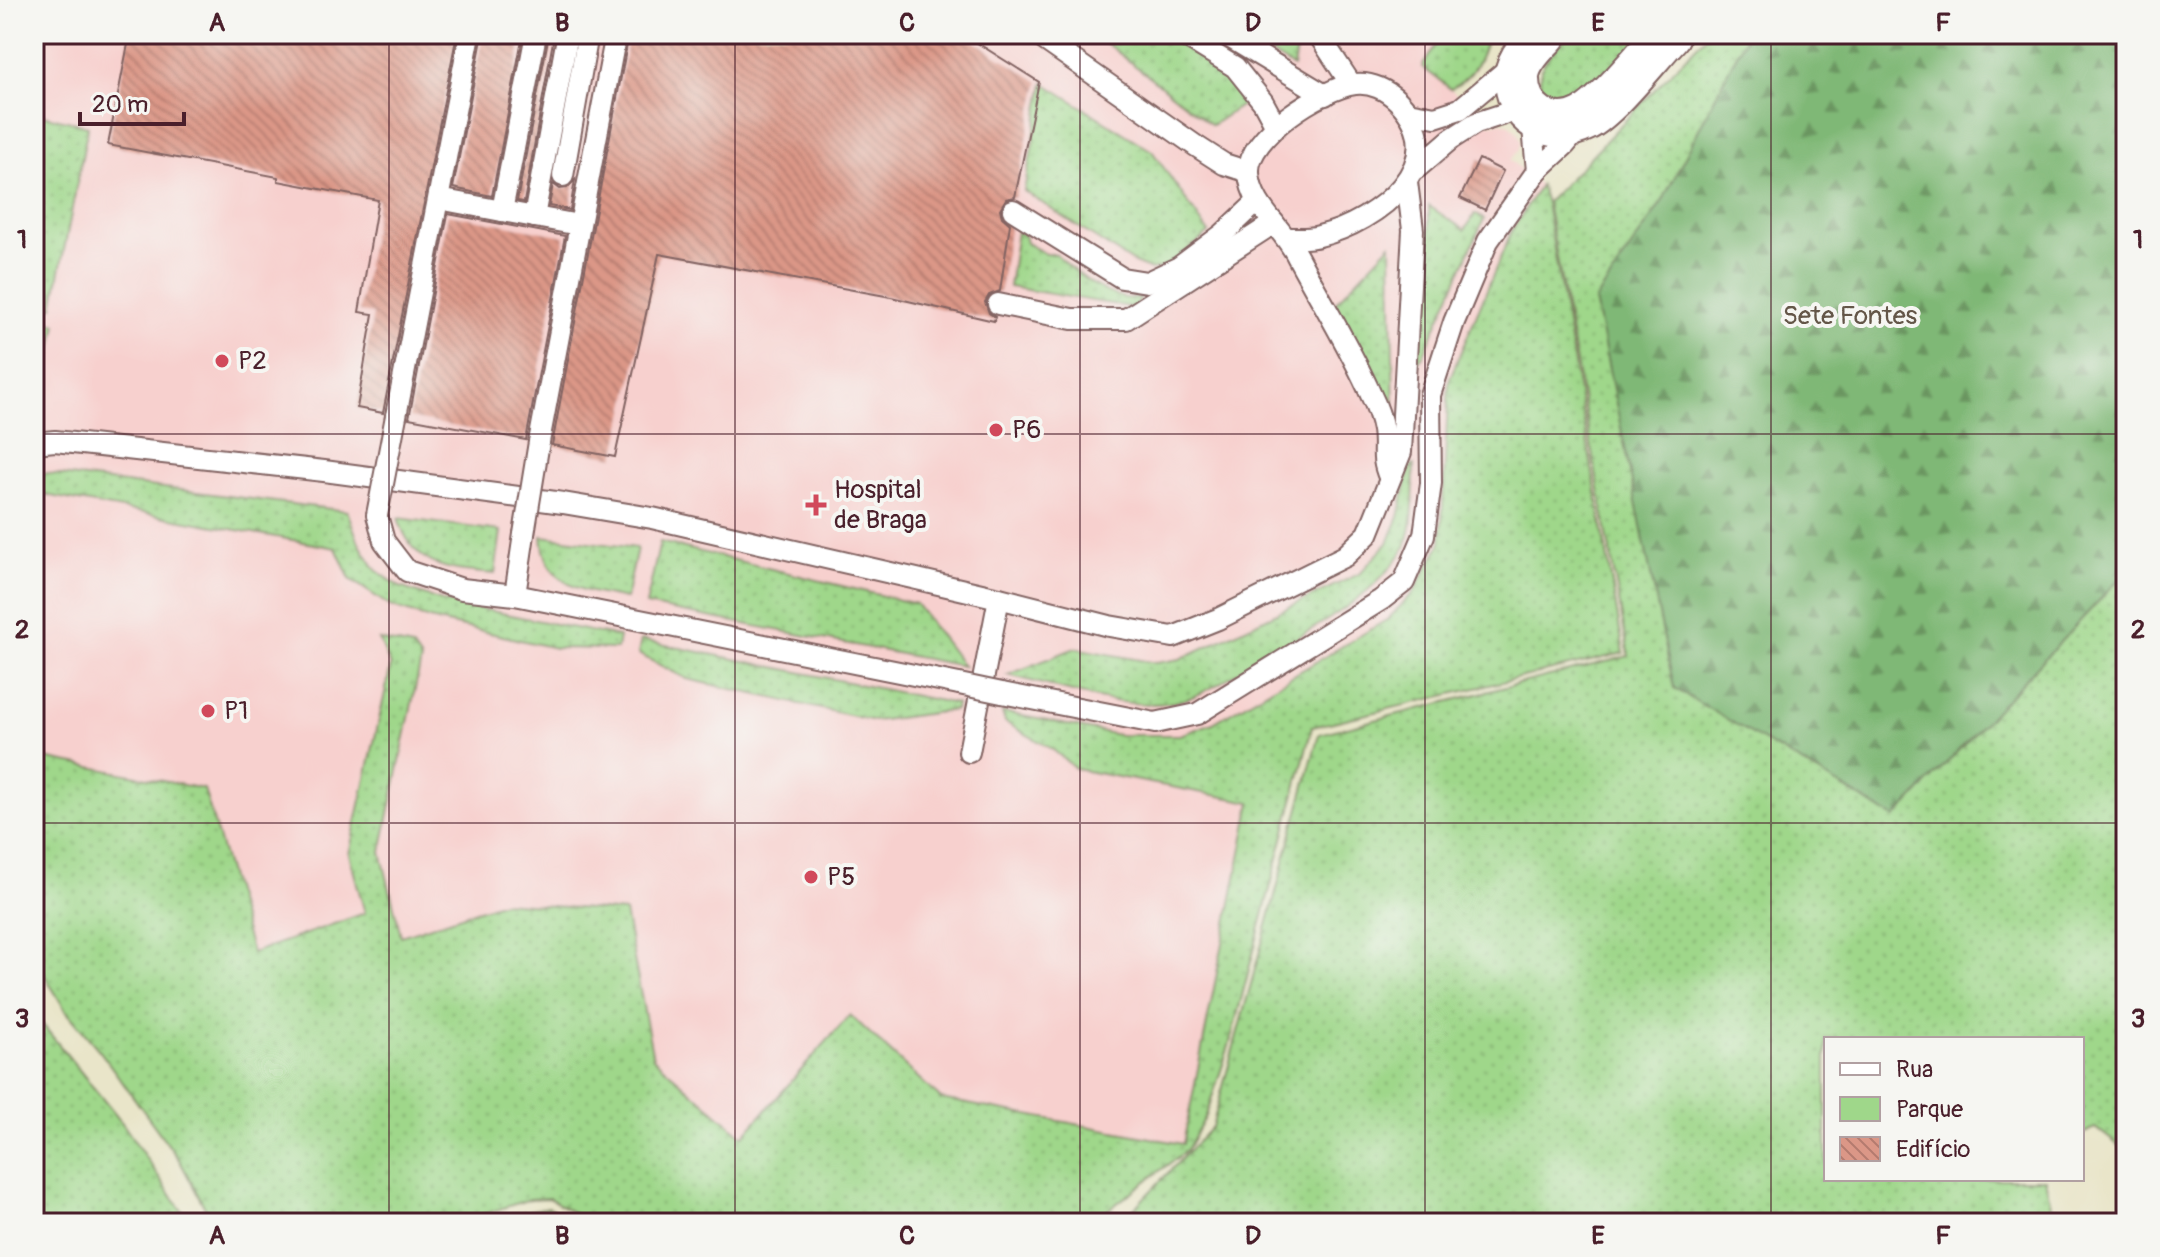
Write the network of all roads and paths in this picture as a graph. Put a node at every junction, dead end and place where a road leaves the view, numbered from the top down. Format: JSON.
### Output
{"nodes":[{"id":1,"x":470,"y":34,"type":"edge"},
{"id":2,"x":536,"y":34,"type":"edge"},
{"id":3,"x":588,"y":34,"type":"edge"},
{"id":4,"x":616,"y":34,"type":"edge"},
{"id":5,"x":1036,"y":34,"type":"edge"},
{"id":6,"x":1181,"y":34,"type":"edge"},
{"id":7,"x":1224,"y":34,"type":"edge"},
{"id":8,"x":1318,"y":34,"type":"edge"},
{"id":9,"x":1668,"y":34,"type":"edge"},
{"id":10,"x":566,"y":43,"type":"dead end"},
{"id":11,"x":1535,"y":43,"type":"edge"},
{"id":12,"x":1351,"y":84,"type":"junction"},
{"id":13,"x":1325,"y":95,"type":"junction"},
{"id":14,"x":1408,"y":112,"type":"junction"},
{"id":15,"x":1528,"y":112,"type":"junction"},
{"id":16,"x":1586,"y":118,"type":"junction"},
{"id":17,"x":1276,"y":126,"type":"junction"},
{"id":18,"x":1537,"y":171,"type":"junction"},
{"id":19,"x":1249,"y":172,"type":"junction"},
{"id":20,"x":563,"y":176,"type":"dead end"},
{"id":21,"x":1410,"y":177,"type":"junction"},
{"id":22,"x":439,"y":199,"type":"junction"},
{"id":23,"x":1257,"y":202,"type":"junction"},
{"id":24,"x":1013,"y":210,"type":"dead end"},
{"id":25,"x":502,"y":211,"type":"junction"},
{"id":26,"x":534,"y":217,"type":"junction"},
{"id":27,"x":579,"y":225,"type":"junction"},
{"id":28,"x":1281,"y":230,"type":"junction"},
{"id":29,"x":998,"y":304,"type":"dead end"},
{"id":30,"x":34,"y":443,"type":"edge"},
{"id":31,"x":1389,"y":477,"type":"junction"},
{"id":32,"x":515,"y":595,"type":"junction"},
{"id":33,"x":999,"y":598,"type":"junction"},
{"id":34,"x":969,"y":752,"type":"dead end"}],
"edges":[{"from":1,"to":22,"type":"lane"},
{"from":2,"to":25,"type":"lane"},
{"from":3,"to":20,"type":"lane"},
{"from":4,"to":27,"type":"lane"},
{"from":5,"to":19,"type":"lane"},
{"from":6,"to":17,"type":"lane"},
{"from":7,"to":13,"type":"lane"},
{"from":8,"to":12,"type":"lane"},
{"from":9,"to":16,"type":"street"},
{"from":10,"to":26,"type":"lane"},
{"from":11,"to":14,"type":"lane"},
{"from":11,"to":15,"type":"street"},
{"from":12,"to":13,"type":"lane"},
{"from":12,"to":14,"type":"lane"},
{"from":13,"to":17,"type":"lane"},
{"from":14,"to":21,"type":"lane"},
{"from":15,"to":16,"type":"street"},
{"from":15,"to":18,"type":"lane"},
{"from":15,"to":21,"type":"lane"},
{"from":16,"to":18,"type":"lane"},
{"from":17,"to":19,"type":"lane"},
{"from":18,"to":32,"type":"lane","bridge":true},
{"from":19,"to":23,"type":"lane"},
{"from":21,"to":28,"type":"lane"},
{"from":21,"to":31,"type":"lane"},
{"from":22,"to":25,"type":"lane"},
{"from":22,"to":32,"type":"lane","bridge":true},
{"from":23,"to":24,"type":"lane"},
{"from":23,"to":28,"type":"lane"},
{"from":25,"to":26,"type":"lane"},
{"from":26,"to":27,"type":"lane"},
{"from":27,"to":32,"type":"lane","bridge":true},
{"from":28,"to":29,"type":"lane"},
{"from":28,"to":31,"type":"lane"},
{"from":30,"to":33,"type":"lane"},
{"from":31,"to":33,"type":"lane"},
{"from":33,"to":34,"type":"lane"}]}
